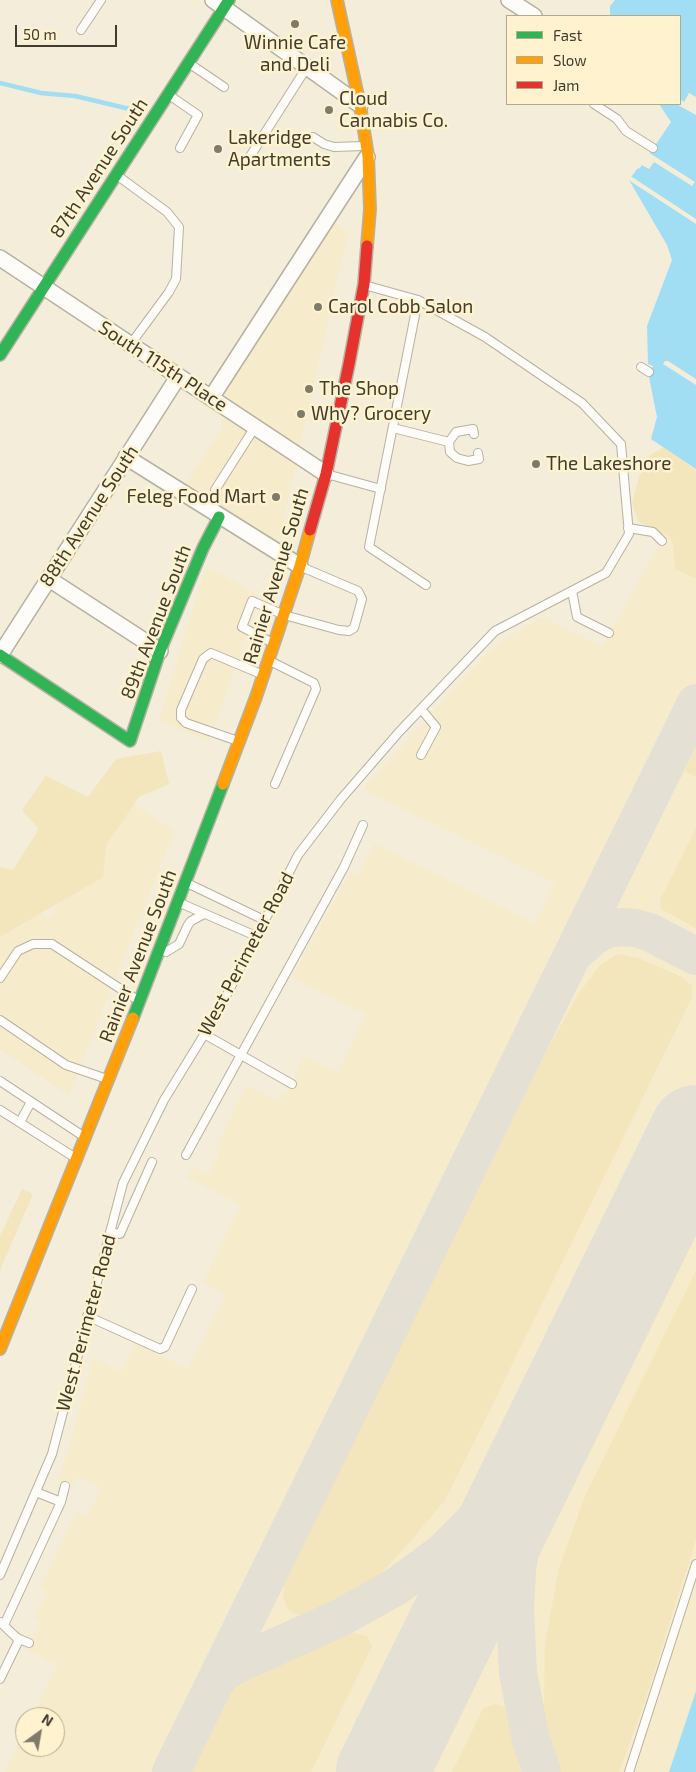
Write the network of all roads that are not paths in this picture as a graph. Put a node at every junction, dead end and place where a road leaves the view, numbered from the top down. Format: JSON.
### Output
{"nodes":[{"id":1,"x":101,"y":0,"type":"edge"},
{"id":2,"x":337,"y":0,"type":"edge"},
{"id":3,"x":509,"y":0,"type":"edge"},
{"id":4,"x":222,"y":2,"type":"edge"},
{"id":5,"x":532,"y":15,"type":"edge"},
{"id":6,"x":81,"y":30,"type":"dead end"},
{"id":7,"x":188,"y":63,"type":"junction"},
{"id":8,"x":307,"y":67,"type":"junction"},
{"id":9,"x":224,"y":87,"type":"dead end"},
{"id":10,"x":168,"y":94,"type":"junction"},
{"id":11,"x":360,"y":105,"type":"junction"},
{"id":12,"x":596,"y":105,"type":"edge"},
{"id":13,"x":313,"y":137,"type":"dead end"},
{"id":14,"x":180,"y":148,"type":"dead end"},
{"id":15,"x":653,"y":148,"type":"dead end"},
{"id":16,"x":367,"y":151,"type":"junction"},
{"id":17,"x":249,"y":158,"type":"dead end"},
{"id":18,"x":116,"y":175,"type":"junction"},
{"id":19,"x":0,"y":258,"type":"edge"},
{"id":20,"x":364,"y":284,"type":"junction"},
{"id":21,"x":44,"y":287,"type":"junction"},
{"id":22,"x":418,"y":300,"type":"junction"},
{"id":23,"x":130,"y":345,"type":"junction"},
{"id":24,"x":0,"y":355,"type":"edge"},
{"id":25,"x":641,"y":368,"type":"dead end"},
{"id":26,"x":649,"y":372,"type":"dead end"},
{"id":27,"x":178,"y":377,"type":"junction"},
{"id":28,"x":211,"y":398,"type":"junction"},
{"id":29,"x":255,"y":427,"type":"junction"},
{"id":30,"x":393,"y":428,"type":"junction"},
{"id":31,"x":474,"y":434,"type":"dead end"},
{"id":32,"x":449,"y":442,"type":"junction"},
{"id":33,"x":478,"y":453,"type":"dead end"},
{"id":34,"x":126,"y":457,"type":"junction"},
{"id":35,"x":326,"y":474,"type":"junction"},
{"id":36,"x":382,"y":488,"type":"junction"},
{"id":37,"x":214,"y":514,"type":"junction"},
{"id":38,"x":628,"y":528,"type":"junction"},
{"id":39,"x":662,"y":541,"type":"dead end"},
{"id":40,"x":300,"y":566,"type":"junction"},
{"id":41,"x":49,"y":578,"type":"junction"},
{"id":42,"x":426,"y":585,"type":"dead end"},
{"id":43,"x":572,"y":591,"type":"junction"},
{"id":44,"x":284,"y":615,"type":"junction"},
{"id":45,"x":609,"y":633,"type":"dead end"},
{"id":46,"x":274,"y":644,"type":"junction"},
{"id":47,"x":160,"y":651,"type":"junction"},
{"id":48,"x":0,"y":655,"type":"edge"},
{"id":49,"x":268,"y":660,"type":"junction"},
{"id":50,"x":263,"y":676,"type":"junction"},
{"id":51,"x":421,"y":709,"type":"junction"},
{"id":52,"x":239,"y":741,"type":"junction"},
{"id":53,"x":421,"y":755,"type":"dead end"},
{"id":54,"x":275,"y":784,"type":"dead end"},
{"id":55,"x":363,"y":825,"type":"dead end"},
{"id":56,"x":186,"y":882,"type":"junction"},
{"id":57,"x":178,"y":902,"type":"junction"},
{"id":58,"x":204,"y":914,"type":"junction"},
{"id":59,"x":264,"y":920,"type":"junction"},
{"id":60,"x":256,"y":936,"type":"junction"},
{"id":61,"x":156,"y":959,"type":"junction"},
{"id":62,"x":0,"y":978,"type":"edge"},
{"id":63,"x":140,"y":1001,"type":"junction"},
{"id":64,"x":0,"y":1020,"type":"edge"},
{"id":65,"x":204,"y":1034,"type":"junction"},
{"id":66,"x":240,"y":1055,"type":"junction"},
{"id":67,"x":109,"y":1080,"type":"junction"},
{"id":68,"x":0,"y":1081,"type":"edge"},
{"id":69,"x":292,"y":1084,"type":"dead end"},
{"id":70,"x":31,"y":1102,"type":"junction"},
{"id":71,"x":0,"y":1110,"type":"edge"},
{"id":72,"x":20,"y":1122,"type":"junction"},
{"id":73,"x":85,"y":1137,"type":"junction"},
{"id":74,"x":186,"y":1155,"type":"dead end"},
{"id":75,"x":77,"y":1158,"type":"junction"},
{"id":76,"x":152,"y":1162,"type":"dead end"},
{"id":77,"x":110,"y":1232,"type":"junction"},
{"id":78,"x":192,"y":1289,"type":"dead end"},
{"id":79,"x":87,"y":1316,"type":"junction"},
{"id":80,"x":0,"y":1349,"type":"edge"},
{"id":81,"x":65,"y":1486,"type":"dead end"},
{"id":82,"x":36,"y":1492,"type":"junction"},
{"id":83,"x":61,"y":1502,"type":"junction"},
{"id":84,"x":696,"y":1564,"type":"edge"},
{"id":85,"x":0,"y":1575,"type":"edge"},
{"id":86,"x":2,"y":1624,"type":"edge"},
{"id":87,"x":17,"y":1638,"type":"junction"},
{"id":88,"x":29,"y":1643,"type":"dead end"},
{"id":89,"x":0,"y":1679,"type":"edge"},
{"id":90,"x":629,"y":1772,"type":"edge"}],
"edges":[{"from":1,"to":6,"type":"lane"},
{"from":2,"to":11,"type":"main road","name":"Rainier Avenue South"},
{"from":3,"to":5,"type":"street"},
{"from":4,"to":7,"type":"main road","name":"87th Avenue South"},
{"from":4,"to":8,"type":"street"},
{"from":7,"to":9,"type":"lane"},
{"from":7,"to":10,"type":"main road","name":"87th Avenue South"},
{"from":8,"to":11,"type":"street"},
{"from":8,"to":17,"type":"lane"},
{"from":10,"to":14,"type":"lane"},
{"from":10,"to":18,"type":"main road","name":"87th Avenue South"},
{"from":11,"to":16,"type":"main road","name":"Rainier Avenue South"},
{"from":12,"to":15,"type":"lane"},
{"from":13,"to":16,"type":"lane"},
{"from":16,"to":20,"type":"main road","name":"Rainier Avenue South"},
{"from":16,"to":28,"type":"street"},
{"from":18,"to":21,"type":"main road","name":"87th Avenue South"},
{"from":18,"to":23,"type":"lane"},
{"from":19,"to":21,"type":"street","name":"South 115th Place"},
{"from":20,"to":22,"type":"lane"},
{"from":20,"to":35,"type":"main road","name":"Rainier Avenue South"},
{"from":21,"to":23,"type":"street","name":"South 115th Place"},
{"from":21,"to":24,"type":"main road","name":"87th Avenue South"},
{"from":22,"to":30,"type":"lane"},
{"from":22,"to":38,"type":"lane","name":"West Perimeter Road"},
{"from":23,"to":27,"type":"street","name":"South 115th Place"},
{"from":25,"to":26,"type":"lane"},
{"from":27,"to":28,"type":"street","name":"South 115th Place"},
{"from":27,"to":34,"type":"street","name":"88th Avenue South"},
{"from":28,"to":29,"type":"street","name":"South 115th Place"},
{"from":29,"to":35,"type":"street","name":"South 115th Place"},
{"from":29,"to":37,"type":"lane"},
{"from":30,"to":32,"type":"lane"},
{"from":30,"to":36,"type":"lane"},
{"from":31,"to":32,"type":"lane"},
{"from":32,"to":33,"type":"lane"},
{"from":34,"to":37,"type":"street"},
{"from":34,"to":41,"type":"street","name":"88th Avenue South"},
{"from":35,"to":36,"type":"lane"},
{"from":35,"to":40,"type":"main road","name":"Rainier Avenue South"},
{"from":36,"to":42,"type":"lane"},
{"from":37,"to":40,"type":"street"},
{"from":37,"to":47,"type":"main road","name":"89th Avenue South"},
{"from":38,"to":39,"type":"lane"},
{"from":38,"to":43,"type":"lane","name":"West Perimeter Road"},
{"from":40,"to":44,"type":"main road","name":"Rainier Avenue South"},
{"from":40,"to":44,"type":"lane"},
{"from":41,"to":47,"type":"street"},
{"from":41,"to":48,"type":"street","name":"88th Avenue South"},
{"from":43,"to":45,"type":"lane"},
{"from":43,"to":51,"type":"lane","name":"West Perimeter Road"},
{"from":44,"to":46,"type":"main road","name":"Rainier Avenue South"},
{"from":44,"to":46,"type":"lane"},
{"from":46,"to":49,"type":"main road","name":"Rainier Avenue South"},
{"from":47,"to":48,"type":"main road","name":"89th Avenue South"},
{"from":49,"to":50,"type":"main road","name":"Rainier Avenue South"},
{"from":49,"to":54,"type":"lane"},
{"from":50,"to":52,"type":"main road","name":"Rainier Avenue South"},
{"from":50,"to":52,"type":"lane"},
{"from":51,"to":53,"type":"lane"},
{"from":51,"to":59,"type":"lane","name":"West Perimeter Road"},
{"from":52,"to":56,"type":"main road","name":"Rainier Avenue South"},
{"from":55,"to":66,"type":"lane"},
{"from":56,"to":57,"type":"main road","name":"Rainier Avenue South"},
{"from":56,"to":59,"type":"lane"},
{"from":57,"to":58,"type":"lane"},
{"from":57,"to":61,"type":"main road","name":"Rainier Avenue South"},
{"from":58,"to":60,"type":"lane"},
{"from":58,"to":61,"type":"lane"},
{"from":59,"to":60,"type":"lane","name":"West Perimeter Road"},
{"from":60,"to":65,"type":"lane","name":"West Perimeter Road"},
{"from":61,"to":63,"type":"main road","name":"Rainier Avenue South"},
{"from":62,"to":63,"type":"lane"},
{"from":63,"to":67,"type":"main road","name":"Rainier Avenue South"},
{"from":64,"to":67,"type":"lane"},
{"from":65,"to":66,"type":"lane"},
{"from":65,"to":77,"type":"lane","name":"West Perimeter Road"},
{"from":66,"to":69,"type":"lane"},
{"from":66,"to":74,"type":"lane"},
{"from":67,"to":73,"type":"main road","name":"Rainier Avenue South"},
{"from":68,"to":70,"type":"lane"},
{"from":70,"to":72,"type":"lane"},
{"from":70,"to":73,"type":"lane"},
{"from":71,"to":72,"type":"lane"},
{"from":72,"to":75,"type":"lane"},
{"from":73,"to":75,"type":"main road","name":"Rainier Avenue South"},
{"from":75,"to":80,"type":"main road","name":"Rainier Avenue South"},
{"from":76,"to":77,"type":"lane"},
{"from":77,"to":79,"type":"lane","name":"West Perimeter Road"},
{"from":78,"to":79,"type":"lane"},
{"from":79,"to":82,"type":"lane","name":"West Perimeter Road"},
{"from":81,"to":83,"type":"lane"},
{"from":82,"to":83,"type":"lane"},
{"from":82,"to":85,"type":"lane","name":"West Perimeter Road"},
{"from":83,"to":86,"type":"lane"},
{"from":84,"to":90,"type":"lane"},
{"from":86,"to":87,"type":"lane"},
{"from":87,"to":88,"type":"lane"},
{"from":87,"to":89,"type":"lane"}]}
